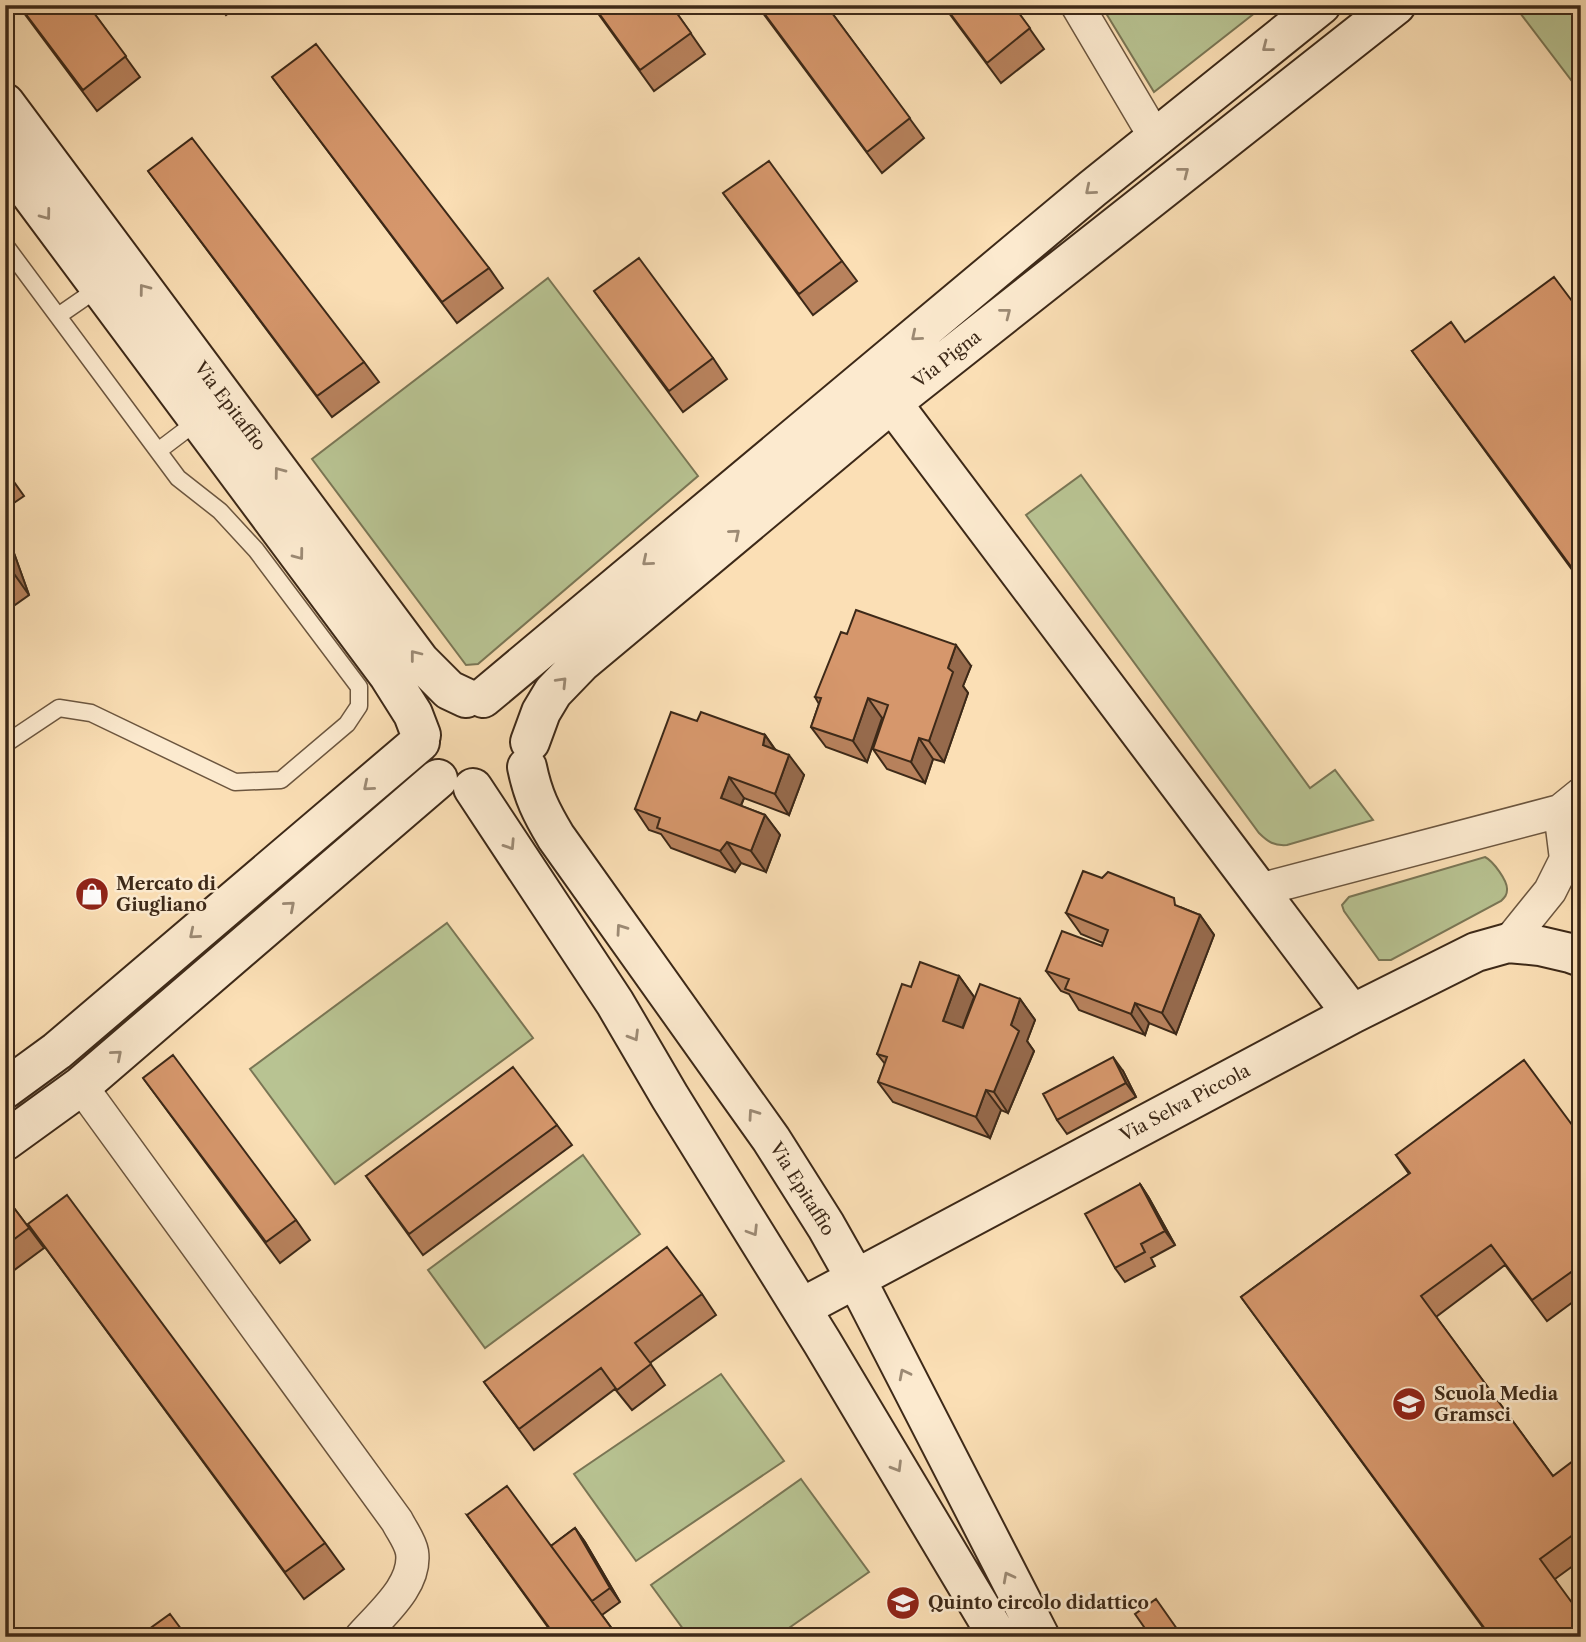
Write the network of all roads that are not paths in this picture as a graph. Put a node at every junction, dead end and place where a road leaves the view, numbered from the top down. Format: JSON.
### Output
{"nodes":[{"id":1,"x":1077,"y":5,"type":"edge"},
{"id":2,"x":1321,"y":5,"type":"edge"},
{"id":3,"x":1396,"y":5,"type":"edge"},
{"id":4,"x":5,"y":103,"type":"edge"},
{"id":5,"x":1155,"y":137,"type":"junction"},
{"id":6,"x":5,"y":160,"type":"edge"},
{"id":7,"x":5,"y":245,"type":"edge"},
{"id":8,"x":100,"y":287,"type":"junction"},
{"id":9,"x":58,"y":316,"type":"junction"},
{"id":10,"x":892,"y":403,"type":"junction"},
{"id":11,"x":199,"y":420,"type":"junction"},
{"id":12,"x":158,"y":451,"type":"junction"},
{"id":13,"x":322,"y":612,"type":"junction"},
{"id":14,"x":475,"y":698,"type":"junction"},
{"id":15,"x":421,"y":739,"type":"junction"},
{"id":16,"x":5,"y":744,"type":"edge"},
{"id":17,"x":529,"y":754,"type":"junction"},
{"id":18,"x":455,"y":784,"type":"junction"},
{"id":19,"x":1570,"y":803,"type":"edge"},
{"id":20,"x":1573,"y":866,"type":"edge"},
{"id":21,"x":1259,"y":890,"type":"junction"},
{"id":22,"x":1508,"y":943,"type":"junction"},
{"id":23,"x":1581,"y":957,"type":"edge"},
{"id":24,"x":1352,"y":1014,"type":"junction"},
{"id":25,"x":81,"y":1086,"type":"junction"},
{"id":26,"x":5,"y":1089,"type":"edge"},
{"id":27,"x":5,"y":1141,"type":"edge"},
{"id":28,"x":856,"y":1279,"type":"junction"},
{"id":29,"x":801,"y":1308,"type":"junction"},
{"id":30,"x":361,"y":1637,"type":"edge"},
{"id":31,"x":998,"y":1637,"type":"edge"},
{"id":32,"x":1040,"y":1637,"type":"edge"}],
"edges":[{"from":1,"to":5,"type":"street"},
{"from":2,"to":5,"type":"street","one_way":true},
{"from":10,"to":3,"type":"street","name":"Via Pigna","one_way":true},
{"from":14,"to":4,"type":"street","name":"Via Epitaffio","one_way":true},
{"from":5,"to":14,"type":"street","one_way":true},
{"from":6,"to":8,"type":"street","name":"Via Epitaffio","one_way":true},
{"from":7,"to":9,"type":"lane"},
{"from":8,"to":9,"type":"lane"},
{"from":8,"to":11,"type":"street","name":"Via Epitaffio"},
{"from":9,"to":12,"type":"lane"},
{"from":17,"to":10,"type":"street","name":"Via Pigna","one_way":true},
{"from":10,"to":21,"type":"street"},
{"from":11,"to":12,"type":"lane"},
{"from":11,"to":13,"type":"street","name":"Via Epitaffio","one_way":true},
{"from":12,"to":13,"type":"lane"},
{"from":13,"to":15,"type":"street","name":"Via Epitaffio"},
{"from":13,"to":16,"type":"lane"},
{"from":14,"to":15,"type":"street"},
{"from":14,"to":17,"type":"street","name":"Via Epitaffio"},
{"from":15,"to":18,"type":"street","name":"Via Epitaffio"},
{"from":15,"to":26,"type":"street","one_way":true},
{"from":17,"to":18,"type":"street"},
{"from":28,"to":17,"type":"street","name":"Via Epitaffio","one_way":true},
{"from":25,"to":18,"type":"street","one_way":true},
{"from":18,"to":29,"type":"street","name":"Via Epitaffio","one_way":true},
{"from":19,"to":20,"type":"street"},
{"from":19,"to":21,"type":"street"},
{"from":20,"to":22,"type":"street"},
{"from":21,"to":24,"type":"street"},
{"from":22,"to":23,"type":"street","name":"Via Selva Piccola"},
{"from":22,"to":24,"type":"street","name":"Via Selva Piccola"},
{"from":24,"to":28,"type":"street","name":"Via Selva Piccola"},
{"from":25,"to":27,"type":"street"},
{"from":25,"to":30,"type":"street"},
{"from":28,"to":29,"type":"street","name":"Via Selva Piccola"},
{"from":32,"to":28,"type":"street","name":"Via Epitaffio","one_way":true},
{"from":29,"to":31,"type":"street","name":"Via Epitaffio","one_way":true}]}
